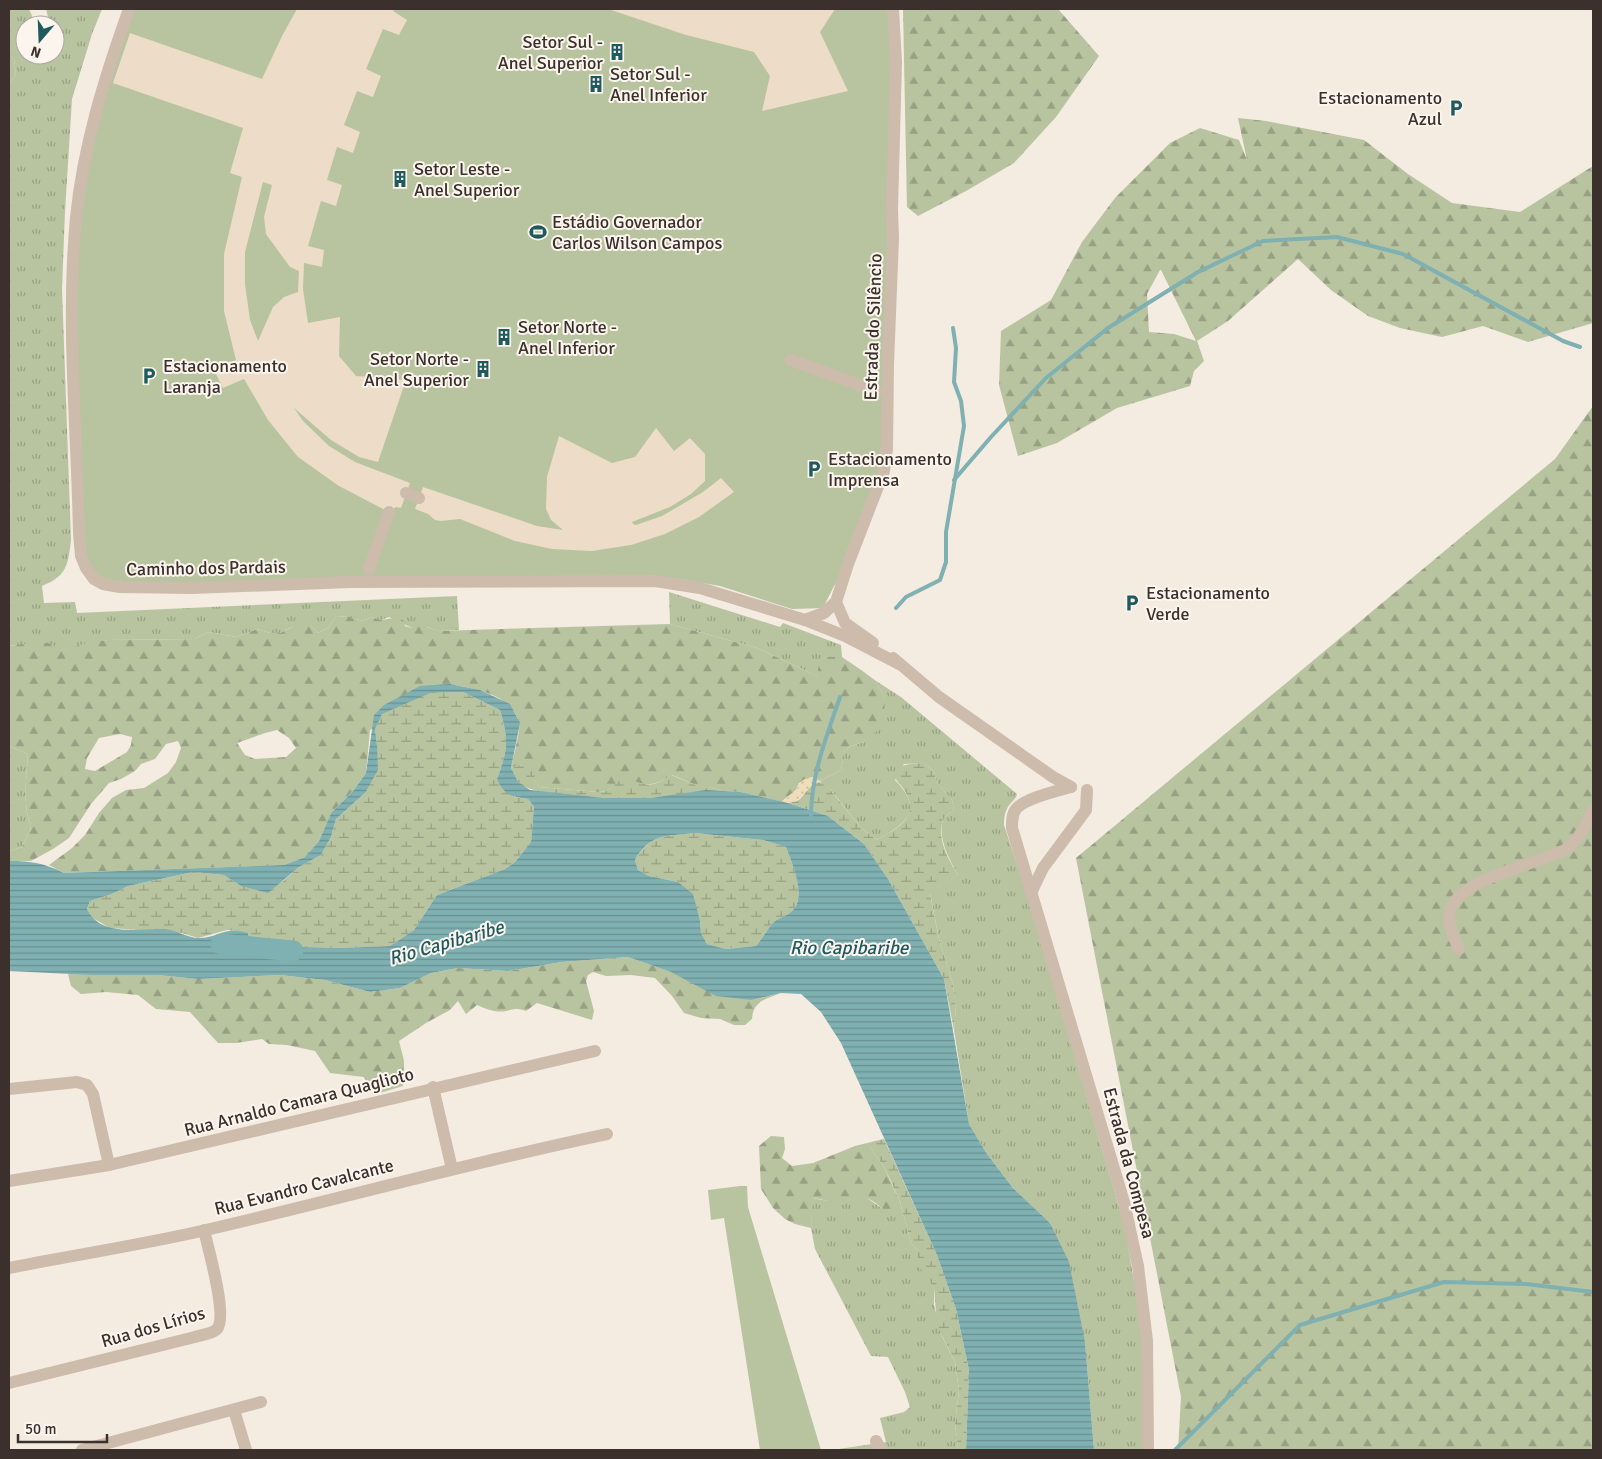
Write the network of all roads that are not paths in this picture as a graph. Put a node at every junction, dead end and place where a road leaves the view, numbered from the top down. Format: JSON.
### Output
{"nodes":[{"id":1,"x":129,"y":9,"type":"edge"},
{"id":2,"x":893,"y":9,"type":"edge"},
{"id":3,"x":791,"y":360,"type":"dead end"},
{"id":4,"x":876,"y":390,"type":"dead end"},
{"id":5,"x":406,"y":494,"type":"dead end"},
{"id":6,"x":419,"y":498,"type":"dead end"},
{"id":7,"x":389,"y":512,"type":"dead end"},
{"id":8,"x":369,"y":569,"type":"dead end"},
{"id":9,"x":836,"y":602,"type":"junction"},
{"id":10,"x":805,"y":620,"type":"junction"},
{"id":11,"x":899,"y":664,"type":"junction"},
{"id":12,"x":1087,"y":790,"type":"dead end"},
{"id":13,"x":1593,"y":809,"type":"edge"},
{"id":14,"x":1030,"y":893,"type":"junction"},
{"id":15,"x":1459,"y":949,"type":"dead end"},
{"id":16,"x":595,"y":1050,"type":"dead end"},
{"id":17,"x":433,"y":1088,"type":"junction"},
{"id":18,"x":9,"y":1089,"type":"edge"},
{"id":19,"x":607,"y":1134,"type":"dead end"},
{"id":20,"x":109,"y":1165,"type":"junction"},
{"id":21,"x":452,"y":1169,"type":"junction"},
{"id":22,"x":9,"y":1181,"type":"edge"},
{"id":23,"x":204,"y":1230,"type":"junction"},
{"id":24,"x":9,"y":1268,"type":"edge"},
{"id":25,"x":9,"y":1383,"type":"edge"},
{"id":26,"x":261,"y":1402,"type":"dead end"},
{"id":27,"x":234,"y":1410,"type":"junction"},
{"id":28,"x":82,"y":1450,"type":"edge"},
{"id":29,"x":246,"y":1450,"type":"edge"},
{"id":30,"x":1148,"y":1450,"type":"edge"}],
"edges":[{"from":1,"to":10,"type":"street","name":"Caminho dos Pardais"},
{"from":2,"to":9,"type":"street","name":"Estrada do Silêncio"},
{"from":3,"to":4,"type":"street"},
{"from":5,"to":6,"type":"street"},
{"from":7,"to":8,"type":"street"},
{"from":9,"to":10,"type":"street"},
{"from":9,"to":11,"type":"street"},
{"from":10,"to":11,"type":"street","name":"Caminho dos Pardais"},
{"from":11,"to":14,"type":"street","name":"Estrada da Compesa"},
{"from":12,"to":14,"type":"street"},
{"from":13,"to":15,"type":"street"},
{"from":14,"to":30,"type":"street","name":"Estrada da Compesa"},
{"from":16,"to":17,"type":"street","name":"Rua Arnaldo Camara Quaglioto"},
{"from":17,"to":20,"type":"street","name":"Rua Arnaldo Camara Quaglioto"},
{"from":17,"to":21,"type":"street"},
{"from":18,"to":20,"type":"street"},
{"from":19,"to":21,"type":"street","name":"Rua Evandro Cavalcante"},
{"from":20,"to":22,"type":"street","name":"Rua Arnaldo Camara Quaglioto"},
{"from":21,"to":23,"type":"street","name":"Rua Evandro Cavalcante"},
{"from":23,"to":24,"type":"street","name":"Rua Evandro Cavalcante"},
{"from":23,"to":25,"type":"street","name":"Rua dos Lírios"},
{"from":26,"to":27,"type":"street"},
{"from":27,"to":28,"type":"street"},
{"from":27,"to":29,"type":"street"}]}
